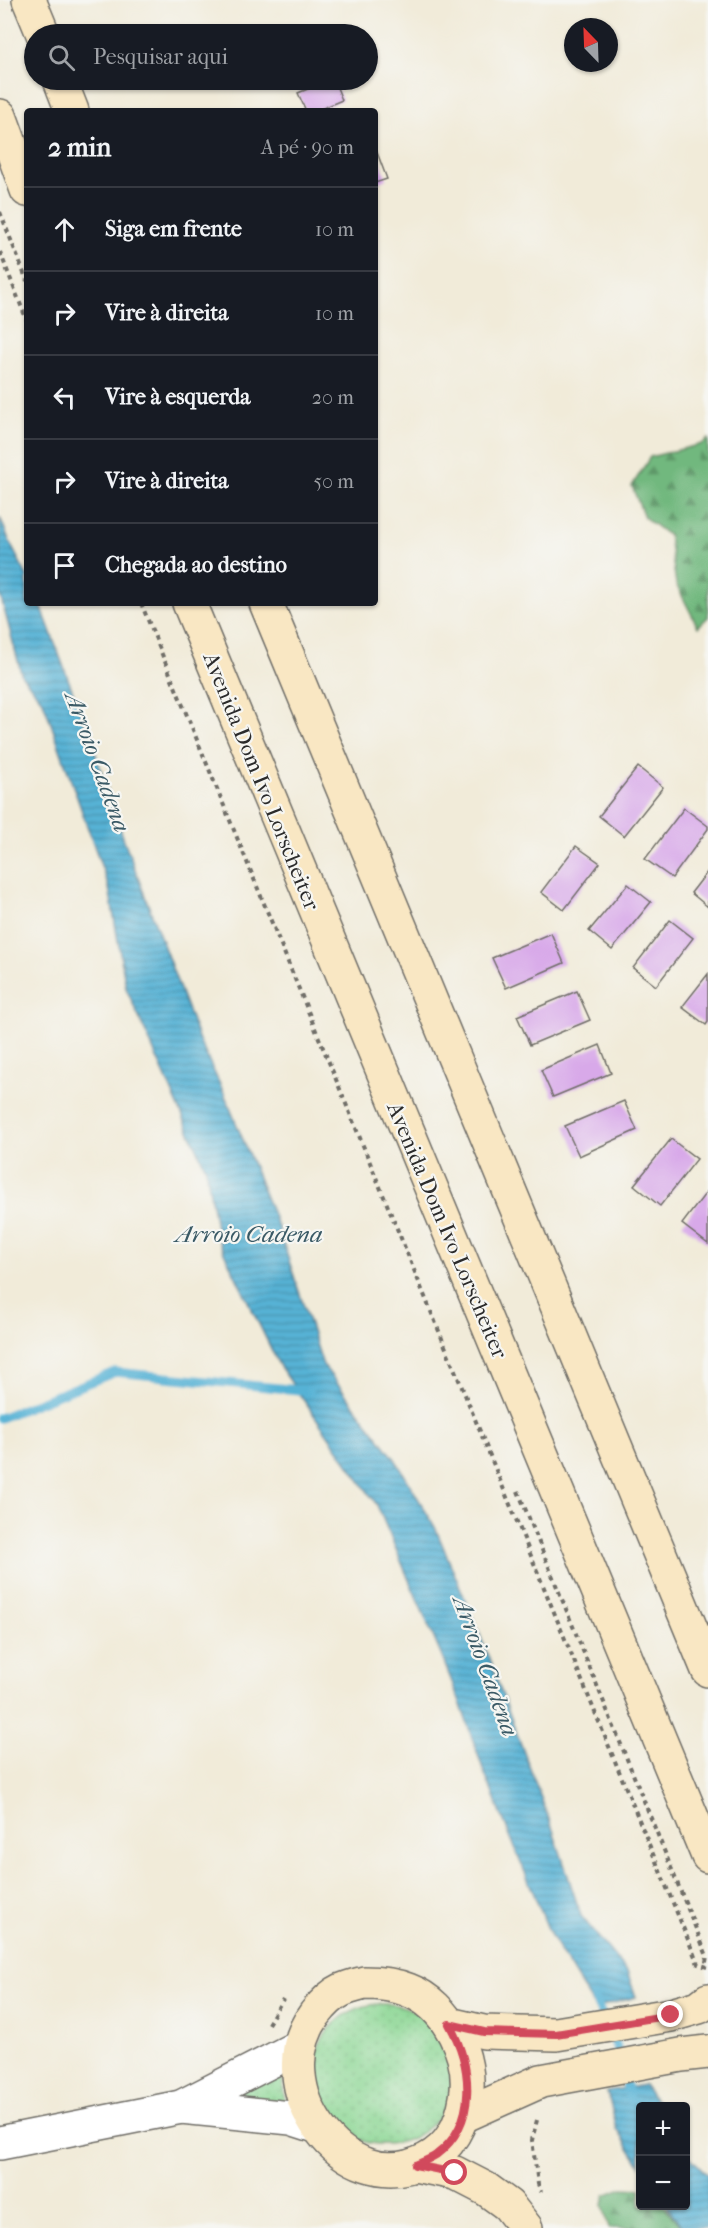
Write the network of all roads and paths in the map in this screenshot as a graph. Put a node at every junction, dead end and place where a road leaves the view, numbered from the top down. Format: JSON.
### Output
{"nodes":[{"id":1,"x":29,"y":0,"type":"edge"},
{"id":2,"x":39,"y":24,"type":"edge"},
{"id":3,"x":64,"y":90,"type":"edge"},
{"id":4,"x":71,"y":108,"type":"edge"},
{"id":5,"x":0,"y":116,"type":"edge"},
{"id":6,"x":24,"y":182,"type":"edge"},
{"id":7,"x":0,"y":210,"type":"edge"},
{"id":8,"x":0,"y":252,"type":"edge"},
{"id":9,"x":24,"y":273,"type":"edge"},
{"id":10,"x":24,"y":313,"type":"edge"},
{"id":11,"x":142,"y":606,"type":"edge"},
{"id":12,"x":190,"y":606,"type":"edge"},
{"id":13,"x":267,"y":606,"type":"edge"},
{"id":14,"x":708,"y":1670,"type":"edge"},
{"id":15,"x":708,"y":1856,"type":"edge"},
{"id":16,"x":708,"y":1967,"type":"edge"},
{"id":17,"x":708,"y":2000,"type":"edge"},
{"id":18,"x":449,"y":2024,"type":"junction"},
{"id":19,"x":300,"y":2046,"type":"junction"},
{"id":20,"x":694,"y":2054,"type":"edge"},
{"id":21,"x":181,"y":2107,"type":"junction"},
{"id":22,"x":463,"y":2116,"type":"junction"},
{"id":23,"x":538,"y":2116,"type":"dead end"},
{"id":24,"x":316,"y":2126,"type":"junction"},
{"id":25,"x":0,"y":2143,"type":"edge"},
{"id":26,"x":415,"y":2165,"type":"junction"},
{"id":27,"x":542,"y":2195,"type":"dead end"},
{"id":28,"x":526,"y":2228,"type":"edge"}],
"edges":[{"from":1,"to":2,"type":"main road"},
{"from":3,"to":4,"type":"main road"},
{"from":5,"to":6,"type":"main road"},
{"from":7,"to":9,"type":"path"},
{"from":8,"to":10,"type":"path"},
{"from":11,"to":16,"type":"path"},
{"from":12,"to":15,"type":"main road","name":"Avenida Dom Ivo Lorscheiter"},
{"from":13,"to":14,"type":"main road"},
{"from":17,"to":18,"type":"main road"},
{"from":18,"to":19,"type":"main road"},
{"from":18,"to":22,"type":"main road"},
{"from":19,"to":21,"type":"street"},
{"from":19,"to":24,"type":"main road"},
{"from":20,"to":22,"type":"main road"},
{"from":21,"to":24,"type":"street"},
{"from":21,"to":25,"type":"street"},
{"from":22,"to":26,"type":"main road"},
{"from":23,"to":27,"type":"path"},
{"from":24,"to":26,"type":"main road"},
{"from":26,"to":28,"type":"main road"}]}
